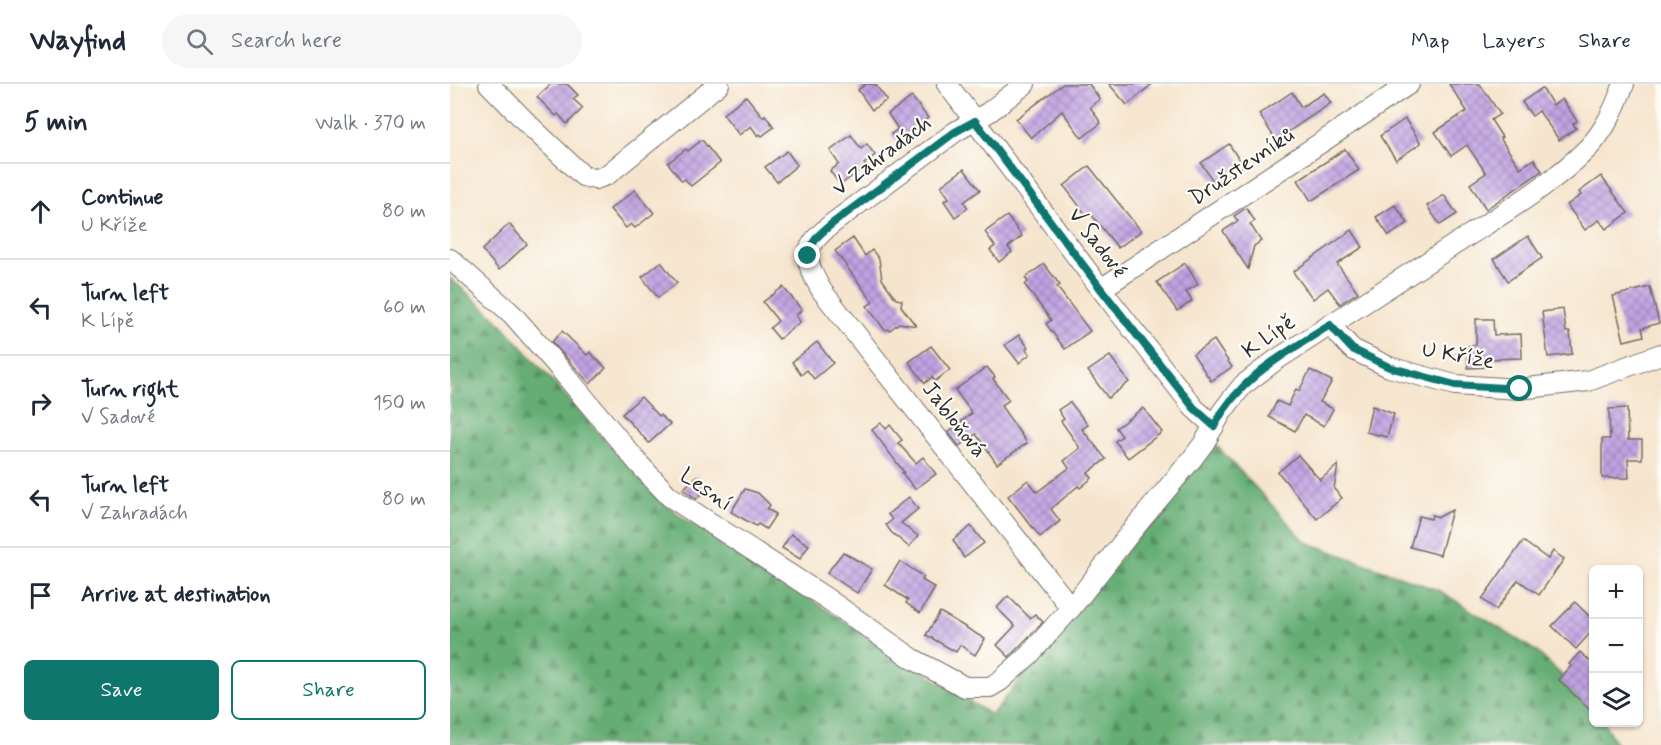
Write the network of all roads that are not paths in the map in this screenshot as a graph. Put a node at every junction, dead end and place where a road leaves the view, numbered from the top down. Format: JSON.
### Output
{"nodes":[{"id":1,"x":489,"y":84,"type":"edge"},
{"id":2,"x":719,"y":84,"type":"edge"},
{"id":3,"x":947,"y":84,"type":"edge"},
{"id":4,"x":1025,"y":84,"type":"edge"},
{"id":5,"x":1409,"y":84,"type":"edge"},
{"id":6,"x":1624,"y":84,"type":"edge"},
{"id":7,"x":975,"y":121,"type":"junction"},
{"id":8,"x":808,"y":256,"type":"joint"},
{"id":9,"x":450,"y":259,"type":"edge"},
{"id":10,"x":1101,"y":289,"type":"junction"},
{"id":11,"x":1330,"y":325,"type":"junction"},
{"id":12,"x":1661,"y":354,"type":"edge"},
{"id":13,"x":1214,"y":426,"type":"junction"},
{"id":14,"x":1071,"y":608,"type":"junction"},
{"id":15,"x":990,"y":687,"type":"joint"}],
"edges":[{"from":1,"to":2,"type":"street"},
{"from":3,"to":7,"type":"street","name":"V Sadové"},
{"from":4,"to":7,"type":"street","name":"V Zahradách"},
{"from":5,"to":10,"type":"street","name":"Družstevníků"},
{"from":6,"to":11,"type":"street","name":"K Lípě"},
{"from":7,"to":8,"type":"street","name":"V Zahradách"},
{"from":7,"to":10,"type":"street","name":"V Sadové"},
{"from":8,"to":14,"type":"street","name":"Jabloňová"},
{"from":9,"to":15,"type":"street","name":"Lesní"},
{"from":10,"to":13,"type":"street","name":"V Sadové"},
{"from":11,"to":12,"type":"street","name":"U Kříže"},
{"from":11,"to":13,"type":"street","name":"K Lípě"},
{"from":13,"to":14,"type":"street","name":"K Lípě"},
{"from":14,"to":15,"type":"street","name":"K Lípě"}]}
